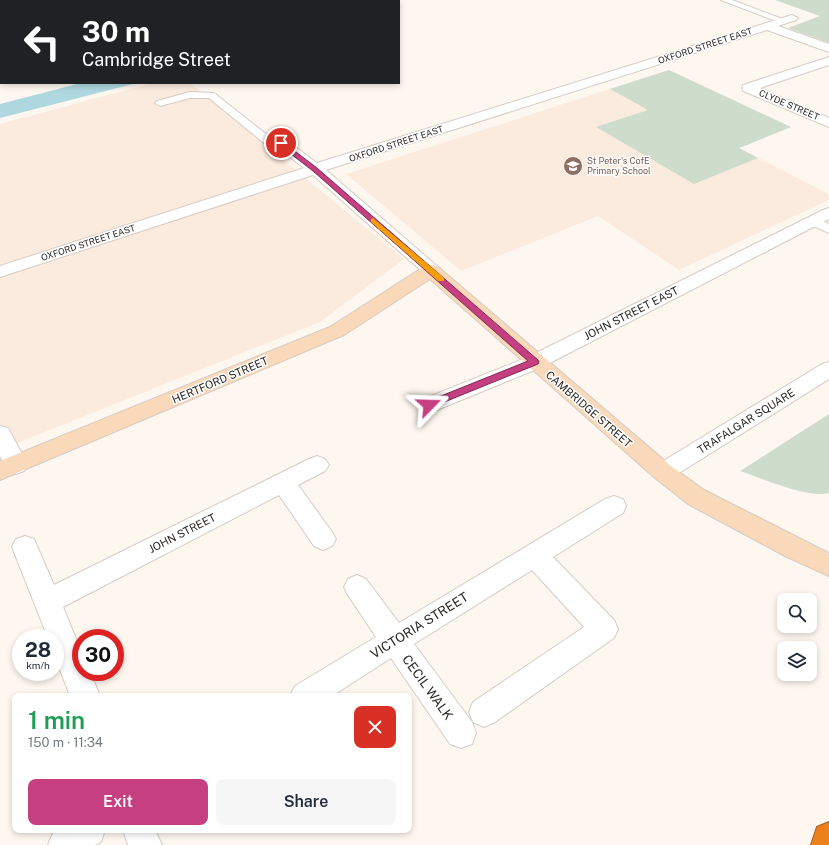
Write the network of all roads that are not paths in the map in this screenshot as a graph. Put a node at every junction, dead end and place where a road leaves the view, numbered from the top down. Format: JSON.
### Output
{"nodes":[{"id":1,"x":725,"y":0,"type":"edge"},
{"id":2,"x":788,"y":19,"type":"joint"},
{"id":3,"x":768,"y":26,"type":"junction"},
{"id":4,"x":829,"y":48,"type":"edge"},
{"id":5,"x":829,"y":61,"type":"edge"},
{"id":6,"x":160,"y":103,"type":"dead end"},
{"id":7,"x":829,"y":123,"type":"edge"},
{"id":8,"x":281,"y":143,"type":"joint"},
{"id":9,"x":315,"y":169,"type":"junction"},
{"id":10,"x":824,"y":221,"type":"edge"},
{"id":11,"x":431,"y":270,"type":"junction"},
{"id":12,"x":0,"y":272,"type":"edge"},
{"id":13,"x":535,"y":362,"type":"junction"},
{"id":14,"x":829,"y":369,"type":"edge"},
{"id":15,"x":429,"y":405,"type":"dead end"},
{"id":16,"x":0,"y":434,"type":"edge"},
{"id":17,"x":317,"y":465,"type":"dead end"},
{"id":18,"x":8,"y":468,"type":"edge"},
{"id":19,"x":662,"y":472,"type":"junction"},
{"id":20,"x":283,"y":482,"type":"junction"},
{"id":21,"x":614,"y":506,"type":"dead end"},
{"id":22,"x":323,"y":539,"type":"dead end"},
{"id":23,"x":25,"y":547,"type":"dead end"},
{"id":24,"x":534,"y":554,"type":"junction"},
{"id":25,"x":829,"y":565,"type":"edge"},
{"id":26,"x":357,"y":587,"type":"dead end"},
{"id":27,"x":48,"y":601,"type":"junction"},
{"id":28,"x":395,"y":640,"type":"junction"},
{"id":29,"x":85,"y":693,"type":"edge"},
{"id":30,"x":310,"y":693,"type":"edge"},
{"id":31,"x":484,"y":712,"type":"dead end"},
{"id":32,"x":461,"y":733,"type":"dead end"},
{"id":33,"x":84,"y":833,"type":"edge"},
{"id":34,"x":140,"y":833,"type":"edge"},
{"id":35,"x":829,"y":839,"type":"edge"},
{"id":36,"x":65,"y":845,"type":"edge"},
{"id":37,"x":145,"y":845,"type":"edge"},
{"id":38,"x":828,"y":845,"type":"edge"}],
"edges":[{"from":1,"to":2,"type":"lane"},
{"from":2,"to":3,"type":"street","name":"OXFORD STREET EAST"},
{"from":3,"to":4,"type":"street"},
{"from":3,"to":9,"type":"street","name":"OXFORD STREET EAST"},
{"from":5,"to":7,"type":"street","name":"CLYDE STREET"},
{"from":6,"to":8,"type":"lane"},
{"from":8,"to":9,"type":"street","name":"CAMBRIDGE STREET"},
{"from":9,"to":11,"type":"street","name":"CAMBRIDGE STREET"},
{"from":9,"to":12,"type":"street","name":"OXFORD STREET EAST"},
{"from":10,"to":13,"type":"street","name":"JOHN STREET EAST"},
{"from":11,"to":13,"type":"street","name":"CAMBRIDGE STREET"},
{"from":11,"to":18,"type":"street","name":"HERTFORD STREET"},
{"from":13,"to":15,"type":"street","name":"JOHN STREET EAST"},
{"from":13,"to":19,"type":"street","name":"CAMBRIDGE STREET"},
{"from":14,"to":19,"type":"street","name":"TRAFALGAR SQUARE"},
{"from":16,"to":18,"type":"street"},
{"from":17,"to":20,"type":"street","name":"JOHN STREET"},
{"from":19,"to":25,"type":"street","name":"CAMBRIDGE STREET"},
{"from":20,"to":22,"type":"street"},
{"from":20,"to":27,"type":"street","name":"JOHN STREET"},
{"from":21,"to":24,"type":"street","name":"VICTORIA STREET"},
{"from":23,"to":27,"type":"street"},
{"from":24,"to":28,"type":"street","name":"VICTORIA STREET"},
{"from":24,"to":31,"type":"street"},
{"from":26,"to":28,"type":"street","name":"CECIL WALK"},
{"from":27,"to":29,"type":"street"},
{"from":28,"to":30,"type":"street","name":"VICTORIA STREET"},
{"from":28,"to":32,"type":"street","name":"CECIL WALK"},
{"from":33,"to":36,"type":"street"},
{"from":34,"to":37,"type":"street"},
{"from":35,"to":38,"type":"highway"}]}
